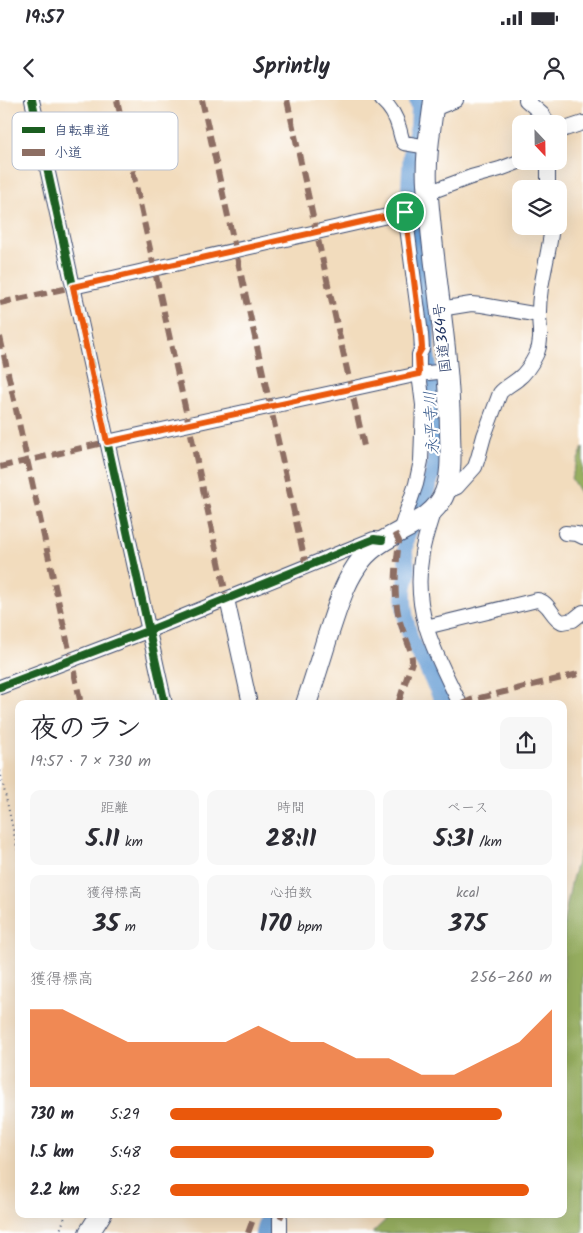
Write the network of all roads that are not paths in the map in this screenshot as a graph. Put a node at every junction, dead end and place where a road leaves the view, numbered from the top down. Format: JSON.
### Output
{"nodes":[{"id":1,"x":382,"y":100,"type":"edge"},
{"id":2,"x":456,"y":100,"type":"edge"},
{"id":3,"x":526,"y":100,"type":"edge"},
{"id":4,"x":434,"y":104,"type":"edge"},
{"id":5,"x":542,"y":115,"type":"edge"},
{"id":6,"x":583,"y":123,"type":"edge"},
{"id":7,"x":568,"y":128,"type":"edge"},
{"id":8,"x":426,"y":146,"type":"junction"},
{"id":9,"x":512,"y":164,"type":"edge"},
{"id":10,"x":47,"y":170,"type":"edge"},
{"id":11,"x":427,"y":203,"type":"junction"},
{"id":12,"x":407,"y":212,"type":"junction"},
{"id":13,"x":551,"y":235,"type":"edge"},
{"id":14,"x":421,"y":248,"type":"junction"},
{"id":15,"x":73,"y":287,"type":"junction"},
{"id":16,"x":431,"y":314,"type":"junction"},
{"id":17,"x":539,"y":315,"type":"junction"},
{"id":18,"x":444,"y":371,"type":"junction"},
{"id":19,"x":421,"y":374,"type":"junction"},
{"id":20,"x":107,"y":442,"type":"junction"},
{"id":21,"x":445,"y":492,"type":"junction"},
{"id":22,"x":432,"y":511,"type":"junction"},
{"id":23,"x":402,"y":530,"type":"junction"},
{"id":24,"x":565,"y":532,"type":"dead end"},
{"id":25,"x":583,"y":538,"type":"edge"},
{"id":26,"x":382,"y":540,"type":"junction"},
{"id":27,"x":227,"y":598,"type":"junction"},
{"id":28,"x":583,"y":612,"type":"edge"},
{"id":29,"x":426,"y":627,"type":"junction"},
{"id":30,"x":150,"y":630,"type":"junction"},
{"id":31,"x":0,"y":687,"type":"edge"},
{"id":32,"x":164,"y":700,"type":"edge"},
{"id":33,"x":249,"y":700,"type":"edge"},
{"id":34,"x":307,"y":700,"type":"edge"},
{"id":35,"x":458,"y":700,"type":"edge"},
{"id":36,"x":98,"y":1218,"type":"edge"},
{"id":37,"x":280,"y":1218,"type":"dead end"},
{"id":38,"x":89,"y":1233,"type":"edge"},
{"id":39,"x":280,"y":1233,"type":"edge"}],
"edges":[{"from":1,"to":8,"type":"street"},
{"from":2,"to":4,"type":"street"},
{"from":3,"to":5,"type":"street"},
{"from":4,"to":8,"type":"highway","name":"国道364号"},
{"from":6,"to":7,"type":"street"},
{"from":8,"to":11,"type":"highway","name":"国道364号"},
{"from":9,"to":11,"type":"street"},
{"from":10,"to":15,"type":"street"},
{"from":11,"to":12,"type":"street"},
{"from":11,"to":14,"type":"highway","name":"国道364号"},
{"from":12,"to":14,"type":"street"},
{"from":12,"to":15,"type":"street"},
{"from":13,"to":17,"type":"street"},
{"from":14,"to":16,"type":"highway","name":"国道364号"},
{"from":15,"to":20,"type":"street"},
{"from":16,"to":17,"type":"street"},
{"from":16,"to":18,"type":"highway","name":"国道364号"},
{"from":16,"to":19,"type":"street"},
{"from":17,"to":21,"type":"street"},
{"from":18,"to":19,"type":"street"},
{"from":18,"to":21,"type":"highway","name":"国道364号"},
{"from":19,"to":20,"type":"street"},
{"from":19,"to":23,"type":"street"},
{"from":20,"to":30,"type":"street"},
{"from":21,"to":22,"type":"highway","name":"国道364号"},
{"from":22,"to":23,"type":"highway","name":"国道364号"},
{"from":22,"to":29,"type":"street"},
{"from":23,"to":26,"type":"highway","name":"国道364号"},
{"from":24,"to":25,"type":"street"},
{"from":26,"to":27,"type":"street"},
{"from":26,"to":34,"type":"highway","name":"国道364号"},
{"from":27,"to":30,"type":"street"},
{"from":27,"to":33,"type":"street"},
{"from":28,"to":29,"type":"street"},
{"from":29,"to":35,"type":"street"},
{"from":30,"to":31,"type":"street"},
{"from":30,"to":32,"type":"street"},
{"from":36,"to":38,"type":"highway"},
{"from":37,"to":39,"type":"street"}]}
